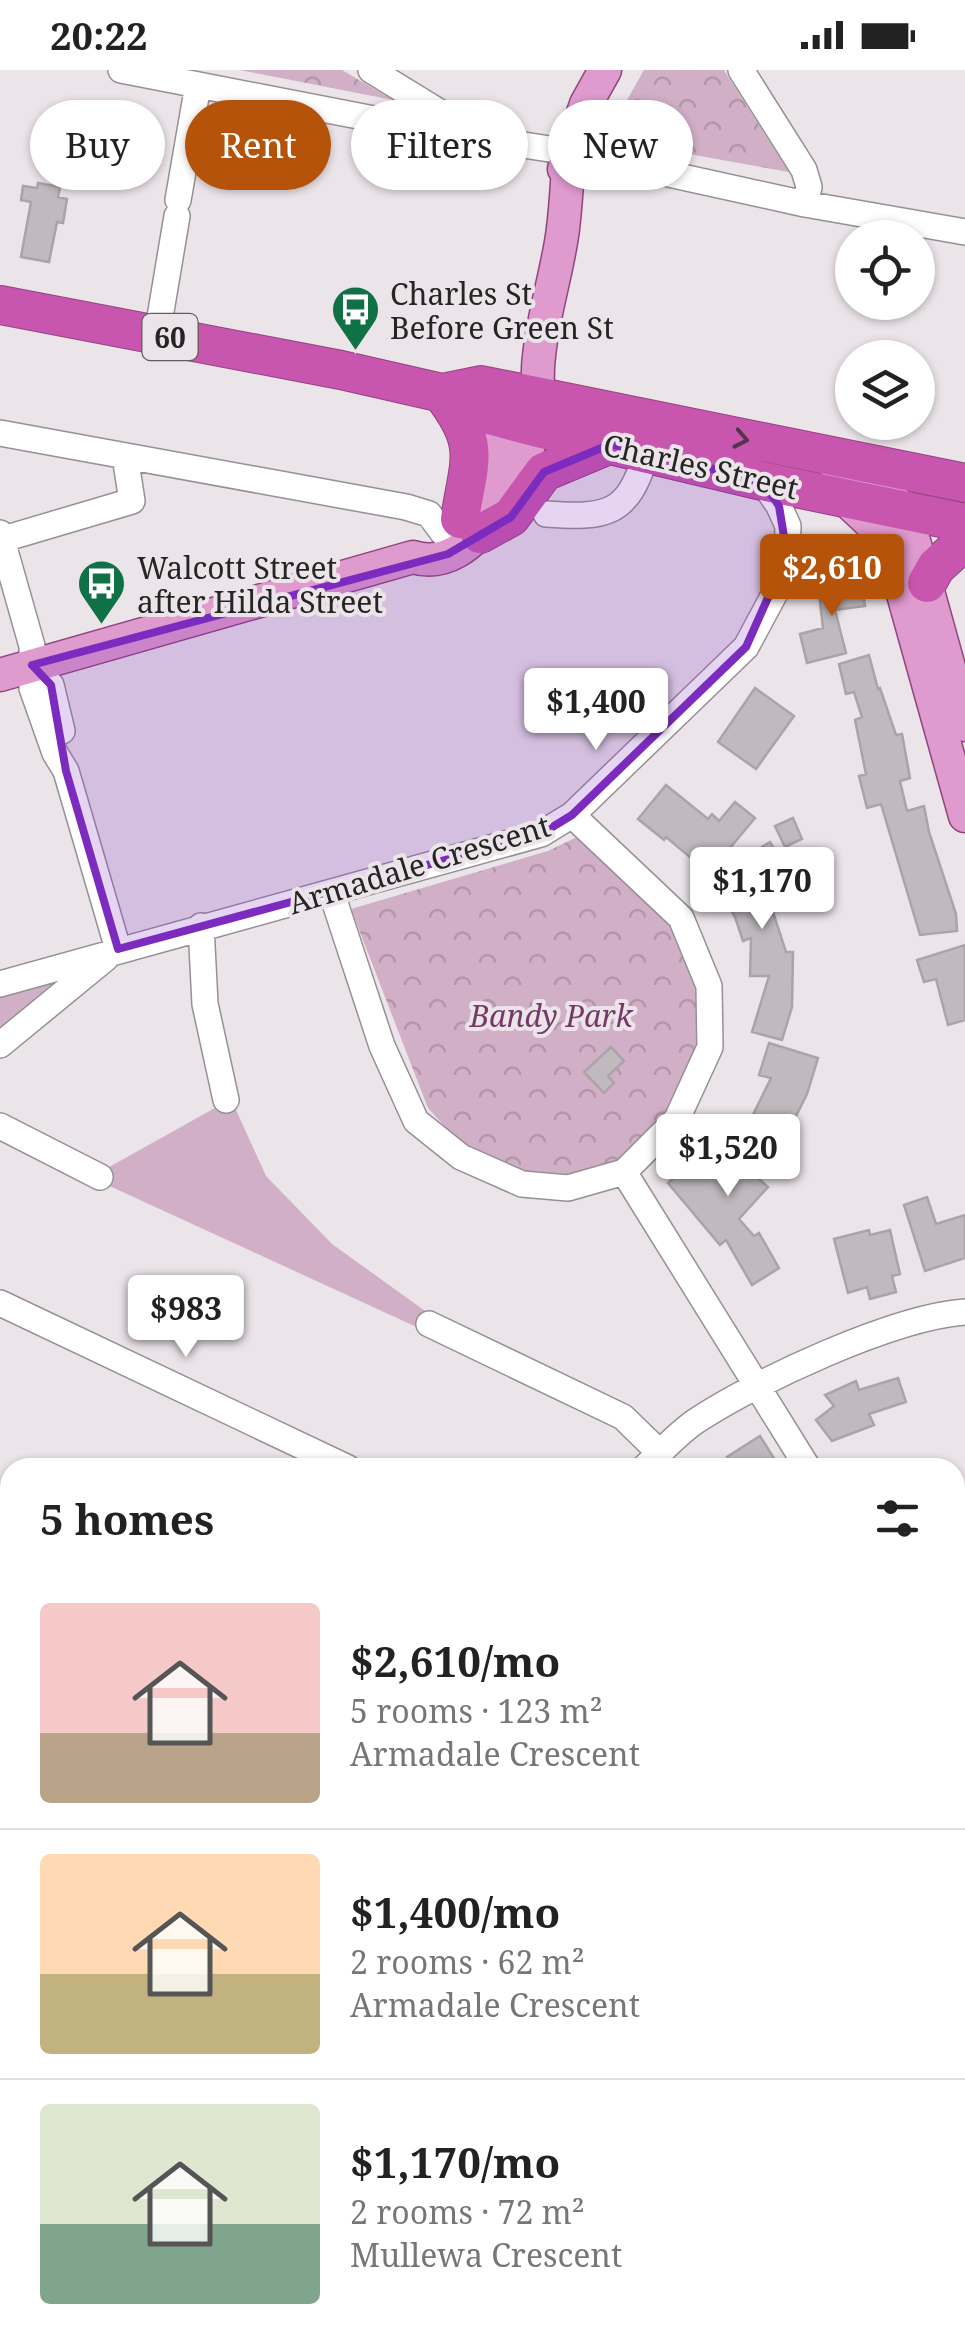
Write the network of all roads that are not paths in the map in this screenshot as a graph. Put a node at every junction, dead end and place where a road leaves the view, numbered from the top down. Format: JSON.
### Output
{"nodes":[{"id":1,"x":121,"y":70,"type":"edge"},
{"id":2,"x":371,"y":70,"type":"edge"},
{"id":3,"x":605,"y":70,"type":"edge"},
{"id":4,"x":741,"y":70,"type":"edge"},
{"id":5,"x":198,"y":85,"type":"junction"},
{"id":6,"x":420,"y":100,"type":"edge"},
{"id":7,"x":588,"y":100,"type":"edge"},
{"id":8,"x":351,"y":115,"type":"edge"},
{"id":9,"x":693,"y":179,"type":"edge"},
{"id":10,"x":566,"y":190,"type":"edge"},
{"id":11,"x":806,"y":204,"type":"junction"},
{"id":12,"x":965,"y":232,"type":"edge"},
{"id":13,"x":0,"y":305,"type":"edge"},
{"id":14,"x":156,"y":335,"type":"junction"},
{"id":15,"x":442,"y":393,"type":"junction"},
{"id":16,"x":522,"y":408,"type":"junction"},
{"id":17,"x":0,"y":433,"type":"edge"},
{"id":18,"x":629,"y":449,"type":"junction"},
{"id":19,"x":798,"y":450,"type":"junction"},
{"id":20,"x":125,"y":456,"type":"junction"},
{"id":21,"x":965,"y":483,"type":"edge"},
{"id":22,"x":771,"y":493,"type":"junction"},
{"id":23,"x":845,"y":500,"type":"junction"},
{"id":24,"x":906,"y":512,"type":"junction"},
{"id":25,"x":546,"y":514,"type":"dead end"},
{"id":26,"x":965,"y":523,"type":"edge"},
{"id":27,"x":461,"y":528,"type":"junction"},
{"id":28,"x":1,"y":537,"type":"edge"},
{"id":29,"x":965,"y":541,"type":"edge"},
{"id":30,"x":927,"y":583,"type":"junction"},
{"id":31,"x":32,"y":665,"type":"junction"},
{"id":32,"x":0,"y":674,"type":"edge"},
{"id":33,"x":965,"y":726,"type":"edge"},
{"id":34,"x":964,"y":806,"type":"edge"},
{"id":35,"x":572,"y":815,"type":"junction"},
{"id":36,"x":332,"y":894,"type":"junction"},
{"id":37,"x":200,"y":926,"type":"junction"},
{"id":38,"x":118,"y":949,"type":"junction"},
{"id":39,"x":0,"y":984,"type":"edge"},
{"id":40,"x":0,"y":1045,"type":"edge"},
{"id":41,"x":226,"y":1100,"type":"dead end"},
{"id":42,"x":0,"y":1126,"type":"edge"},
{"id":43,"x":624,"y":1172,"type":"junction"},
{"id":44,"x":100,"y":1177,"type":"dead end"},
{"id":45,"x":0,"y":1303,"type":"edge"},
{"id":46,"x":965,"y":1312,"type":"edge"},
{"id":47,"x":429,"y":1324,"type":"dead end"},
{"id":48,"x":756,"y":1386,"type":"junction"},
{"id":49,"x":327,"y":1458,"type":"edge"},
{"id":50,"x":651,"y":1458,"type":"edge"},
{"id":51,"x":654,"y":1458,"type":"edge"},
{"id":52,"x":802,"y":1458,"type":"edge"}],
"edges":[{"from":1,"to":5,"type":"street"},
{"from":2,"to":6,"type":"street"},
{"from":3,"to":7,"type":"main road"},
{"from":4,"to":11,"type":"street"},
{"from":5,"to":8,"type":"street"},
{"from":5,"to":14,"type":"street"},
{"from":9,"to":11,"type":"street"},
{"from":10,"to":16,"type":"main road"},
{"from":11,"to":12,"type":"street"},
{"from":13,"to":14,"type":"highway","name":"Charles Street","number":"60"},
{"from":14,"to":15,"type":"highway","name":"Charles Street","number":"60"},
{"from":15,"to":16,"type":"highway","name":"Charles Street","number":"60"},
{"from":15,"to":27,"type":"highway"},
{"from":16,"to":18,"type":"highway","name":"Charles Street","number":"60"},
{"from":16,"to":19,"type":"highway","name":"Charles Street","number":"60","one_way":true},
{"from":16,"to":27,"type":"main road"},
{"from":17,"to":20,"type":"street"},
{"from":18,"to":22,"type":"highway","name":"Charles Street","number":"60"},
{"from":18,"to":25,"type":"street"},
{"from":18,"to":27,"type":"highway"},
{"from":19,"to":21,"type":"highway","name":"Charles Street","number":"60"},
{"from":19,"to":24,"type":"main road"},
{"from":20,"to":27,"type":"street"},
{"from":20,"to":28,"type":"street"},
{"from":22,"to":23,"type":"highway","name":"Charles Street","number":"60"},
{"from":22,"to":35,"type":"street","name":"Armadale Crescent"},
{"from":23,"to":24,"type":"highway","name":"Charles Street","number":"60"},
{"from":23,"to":34,"type":"main road"},
{"from":24,"to":26,"type":"highway","name":"Charles Street","number":"60"},
{"from":24,"to":30,"type":"main road"},
{"from":27,"to":31,"type":"main road"},
{"from":28,"to":31,"type":"street"},
{"from":29,"to":30,"type":"highway"},
{"from":30,"to":33,"type":"main road"},
{"from":31,"to":32,"type":"main road"},
{"from":31,"to":38,"type":"street"},
{"from":35,"to":36,"type":"street","name":"Armadale Crescent"},
{"from":35,"to":43,"type":"street"},
{"from":36,"to":37,"type":"street","name":"Armadale Crescent"},
{"from":36,"to":43,"type":"street"},
{"from":37,"to":38,"type":"street","name":"Armadale Crescent"},
{"from":37,"to":41,"type":"street"},
{"from":38,"to":39,"type":"street"},
{"from":38,"to":40,"type":"street","name":"Armadale Crescent"},
{"from":42,"to":44,"type":"street"},
{"from":43,"to":48,"type":"street"},
{"from":45,"to":49,"type":"street"},
{"from":46,"to":48,"type":"street"},
{"from":47,"to":50,"type":"street"},
{"from":48,"to":51,"type":"street"},
{"from":48,"to":52,"type":"street"}]}
